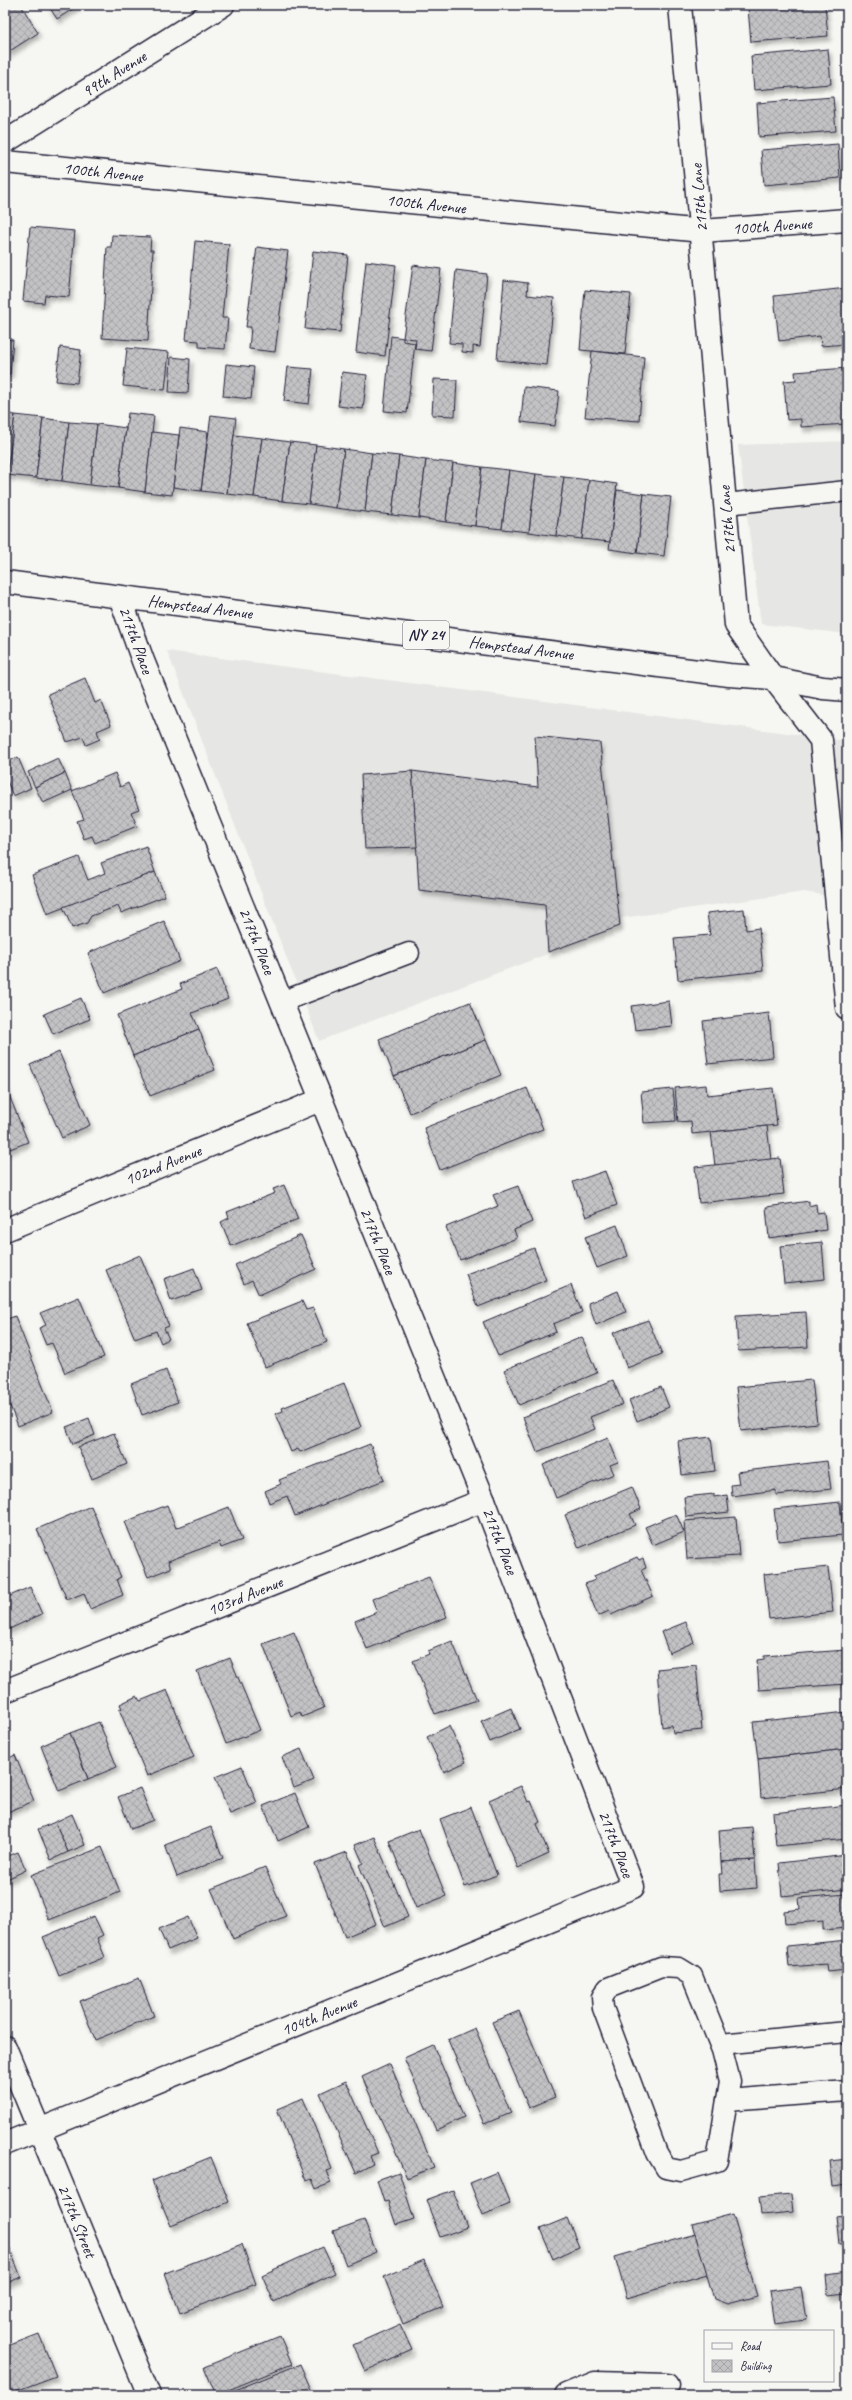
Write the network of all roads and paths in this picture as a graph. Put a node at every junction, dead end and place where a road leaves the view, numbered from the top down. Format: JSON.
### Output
{"nodes":[{"id":1,"x":224,"y":5,"type":"edge"},
{"id":2,"x":680,"y":5,"type":"edge"},
{"id":3,"x":5,"y":142,"type":"edge"},
{"id":4,"x":5,"y":162,"type":"edge"},
{"id":5,"x":847,"y":220,"type":"edge"},
{"id":6,"x":702,"y":231,"type":"junction"},
{"id":7,"x":847,"y":491,"type":"edge"},
{"id":8,"x":726,"y":504,"type":"junction"},
{"id":9,"x":5,"y":582,"type":"edge"},
{"id":10,"x":120,"y":597,"type":"junction"},
{"id":11,"x":773,"y":678,"type":"junction"},
{"id":12,"x":847,"y":690,"type":"edge"},
{"id":13,"x":409,"y":954,"type":"dead end"},
{"id":14,"x":281,"y":1002,"type":"junction"},
{"id":15,"x":847,"y":1008,"type":"edge"},
{"id":16,"x":320,"y":1100,"type":"junction"},
{"id":17,"x":5,"y":1230,"type":"edge"},
{"id":18,"x":484,"y":1500,"type":"junction"},
{"id":19,"x":5,"y":1691,"type":"edge"},
{"id":20,"x":633,"y":1887,"type":"joint"},
{"id":21,"x":847,"y":2032,"type":"edge"},
{"id":22,"x":720,"y":2044,"type":"junction"},
{"id":23,"x":5,"y":2047,"type":"edge"},
{"id":24,"x":847,"y":2091,"type":"edge"},
{"id":25,"x":727,"y":2100,"type":"junction"},
{"id":26,"x":40,"y":2131,"type":"junction"},
{"id":27,"x":5,"y":2144,"type":"edge"},
{"id":28,"x":667,"y":2385,"type":"dead end"},
{"id":29,"x":149,"y":2395,"type":"edge"},
{"id":30,"x":566,"y":2395,"type":"edge"}],
"edges":[{"from":1,"to":3,"type":"street","name":"99th Avenue"},
{"from":2,"to":6,"type":"street","name":"217th Lane"},
{"from":4,"to":6,"type":"street","name":"100th Avenue"},
{"from":5,"to":6,"type":"street","name":"100th Avenue"},
{"from":6,"to":8,"type":"street","name":"217th Lane"},
{"from":7,"to":8,"type":"lane"},
{"from":8,"to":11,"type":"street","name":"217th Lane"},
{"from":9,"to":10,"type":"street","name":"Hempstead Avenue","number":"NY 24"},
{"from":10,"to":11,"type":"street","name":"Hempstead Avenue","number":"NY 24"},
{"from":10,"to":14,"type":"street","name":"217th Place"},
{"from":11,"to":12,"type":"street","name":"Hempstead Avenue","number":"NY 24"},
{"from":11,"to":15,"type":"street","name":"217th Lane"},
{"from":13,"to":14,"type":"lane"},
{"from":14,"to":16,"type":"street","name":"217th Place"},
{"from":16,"to":17,"type":"street","name":"102nd Avenue"},
{"from":16,"to":18,"type":"street","name":"217th Place"},
{"from":18,"to":19,"type":"street","name":"103rd Avenue"},
{"from":18,"to":20,"type":"street","name":"217th Place"},
{"from":20,"to":26,"type":"street","name":"104th Avenue"},
{"from":21,"to":22,"type":"lane"},
{"from":22,"to":25,"type":"lane"},
{"from":22,"to":25,"type":"lane"},
{"from":23,"to":26,"type":"street","name":"217th Street"},
{"from":24,"to":25,"type":"lane"},
{"from":26,"to":27,"type":"street","name":"104th Avenue"},
{"from":26,"to":29,"type":"street","name":"217th Street"},
{"from":28,"to":30,"type":"street"}]}
